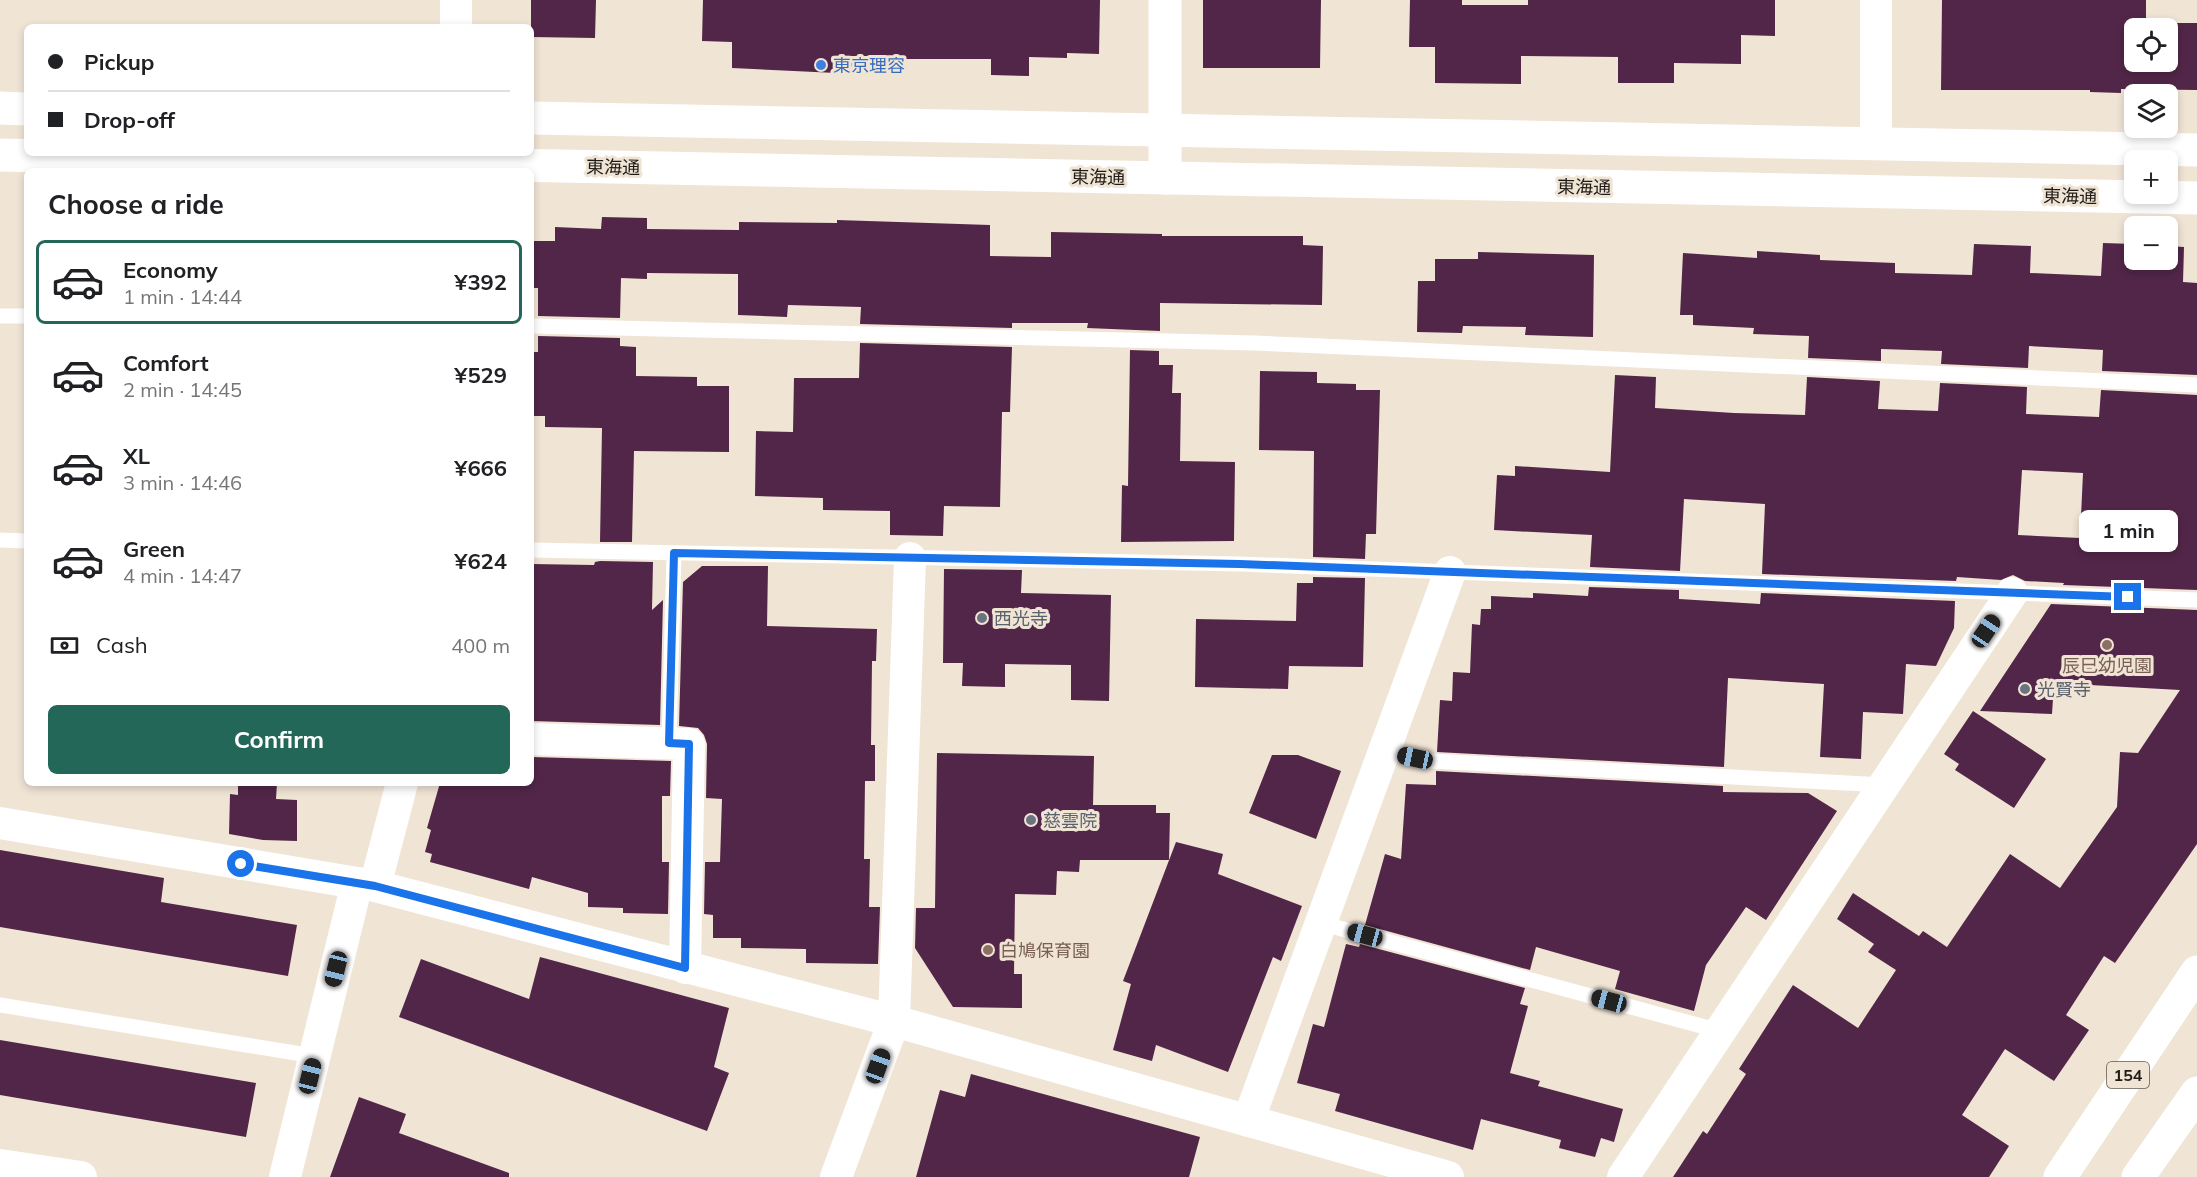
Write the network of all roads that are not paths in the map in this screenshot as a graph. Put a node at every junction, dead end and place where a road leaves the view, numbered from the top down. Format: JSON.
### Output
{"nodes":[{"id":1,"x":456,"y":0,"type":"edge"},
{"id":2,"x":1165,"y":0,"type":"edge"},
{"id":3,"x":1876,"y":0,"type":"edge"},
{"id":4,"x":456,"y":24,"type":"edge"},
{"id":5,"x":0,"y":108,"type":"edge"},
{"id":6,"x":24,"y":109,"type":"edge"},
{"id":7,"x":534,"y":118,"type":"edge"},
{"id":8,"x":1165,"y":130,"type":"junction"},
{"id":9,"x":1876,"y":144,"type":"junction"},
{"id":10,"x":2197,"y":150,"type":"edge"},
{"id":11,"x":0,"y":155,"type":"edge"},
{"id":12,"x":24,"y":155,"type":"edge"},
{"id":13,"x":51,"y":156,"type":"edge"},
{"id":14,"x":1165,"y":178,"type":"junction"},
{"id":15,"x":2197,"y":198,"type":"edge"},
{"id":16,"x":0,"y":316,"type":"edge"},
{"id":17,"x":24,"y":316,"type":"edge"},
{"id":18,"x":534,"y":326,"type":"edge"},
{"id":19,"x":2197,"y":385,"type":"edge"},
{"id":20,"x":0,"y":540,"type":"edge"},
{"id":21,"x":24,"y":541,"type":"edge"},
{"id":22,"x":534,"y":550,"type":"edge"},
{"id":23,"x":674,"y":553,"type":"junction"},
{"id":24,"x":910,"y":558,"type":"junction"},
{"id":25,"x":1450,"y":572,"type":"junction"},
{"id":26,"x":2012,"y":593,"type":"junction"},
{"id":27,"x":2197,"y":600,"type":"edge"},
{"id":28,"x":534,"y":739,"type":"edge"},
{"id":29,"x":669,"y":743,"type":"junction"},
{"id":30,"x":1383,"y":751,"type":"junction"},
{"id":31,"x":1884,"y":785,"type":"junction"},
{"id":32,"x":401,"y":786,"type":"edge"},
{"id":33,"x":0,"y":824,"type":"edge"},
{"id":34,"x":366,"y":885,"type":"junction"},
{"id":35,"x":1320,"y":923,"type":"junction"},
{"id":36,"x":685,"y":968,"type":"junction"},
{"id":37,"x":2197,"y":972,"type":"edge"},
{"id":38,"x":0,"y":1005,"type":"edge"},
{"id":39,"x":894,"y":1021,"type":"junction"},
{"id":40,"x":1720,"y":1031,"type":"junction"},
{"id":41,"x":315,"y":1056,"type":"junction"},
{"id":42,"x":2197,"y":1093,"type":"edge"},
{"id":43,"x":1248,"y":1121,"type":"junction"},
{"id":44,"x":0,"y":1165,"type":"edge"},
{"id":45,"x":81,"y":1177,"type":"edge"},
{"id":46,"x":285,"y":1177,"type":"edge"},
{"id":47,"x":836,"y":1177,"type":"edge"},
{"id":48,"x":1448,"y":1177,"type":"edge"},
{"id":49,"x":1623,"y":1177,"type":"edge"},
{"id":50,"x":2060,"y":1177,"type":"edge"},
{"id":51,"x":2138,"y":1177,"type":"edge"}],
"edges":[{"from":1,"to":4,"type":"street"},
{"from":2,"to":8,"type":"main road"},
{"from":3,"to":9,"type":"street"},
{"from":5,"to":6,"type":"main road"},
{"from":7,"to":8,"type":"main road"},
{"from":8,"to":9,"type":"main road"},
{"from":8,"to":14,"type":"main road"},
{"from":9,"to":10,"type":"main road"},
{"from":11,"to":12,"type":"main road","name":"東海通"},
{"from":13,"to":14,"type":"main road","name":"東海通"},
{"from":14,"to":15,"type":"main road","name":"東海通"},
{"from":16,"to":17,"type":"lane"},
{"from":18,"to":19,"type":"lane"},
{"from":20,"to":21,"type":"lane"},
{"from":22,"to":23,"type":"lane"},
{"from":23,"to":24,"type":"lane"},
{"from":23,"to":29,"type":"lane"},
{"from":24,"to":25,"type":"lane"},
{"from":24,"to":39,"type":"street"},
{"from":25,"to":26,"type":"lane"},
{"from":25,"to":30,"type":"street"},
{"from":26,"to":27,"type":"lane"},
{"from":26,"to":31,"type":"street"},
{"from":28,"to":29,"type":"street"},
{"from":29,"to":36,"type":"street"},
{"from":30,"to":31,"type":"lane"},
{"from":30,"to":35,"type":"street"},
{"from":31,"to":40,"type":"street"},
{"from":32,"to":34,"type":"street"},
{"from":33,"to":34,"type":"street"},
{"from":34,"to":36,"type":"street"},
{"from":34,"to":41,"type":"street"},
{"from":35,"to":40,"type":"lane"},
{"from":35,"to":43,"type":"street"},
{"from":36,"to":39,"type":"street"},
{"from":37,"to":50,"type":"main road","number":"154"},
{"from":38,"to":41,"type":"lane"},
{"from":39,"to":43,"type":"street"},
{"from":39,"to":47,"type":"street"},
{"from":40,"to":49,"type":"street"},
{"from":41,"to":46,"type":"street"},
{"from":42,"to":51,"type":"main road"},
{"from":43,"to":48,"type":"street"},
{"from":44,"to":45,"type":"street"}]}
